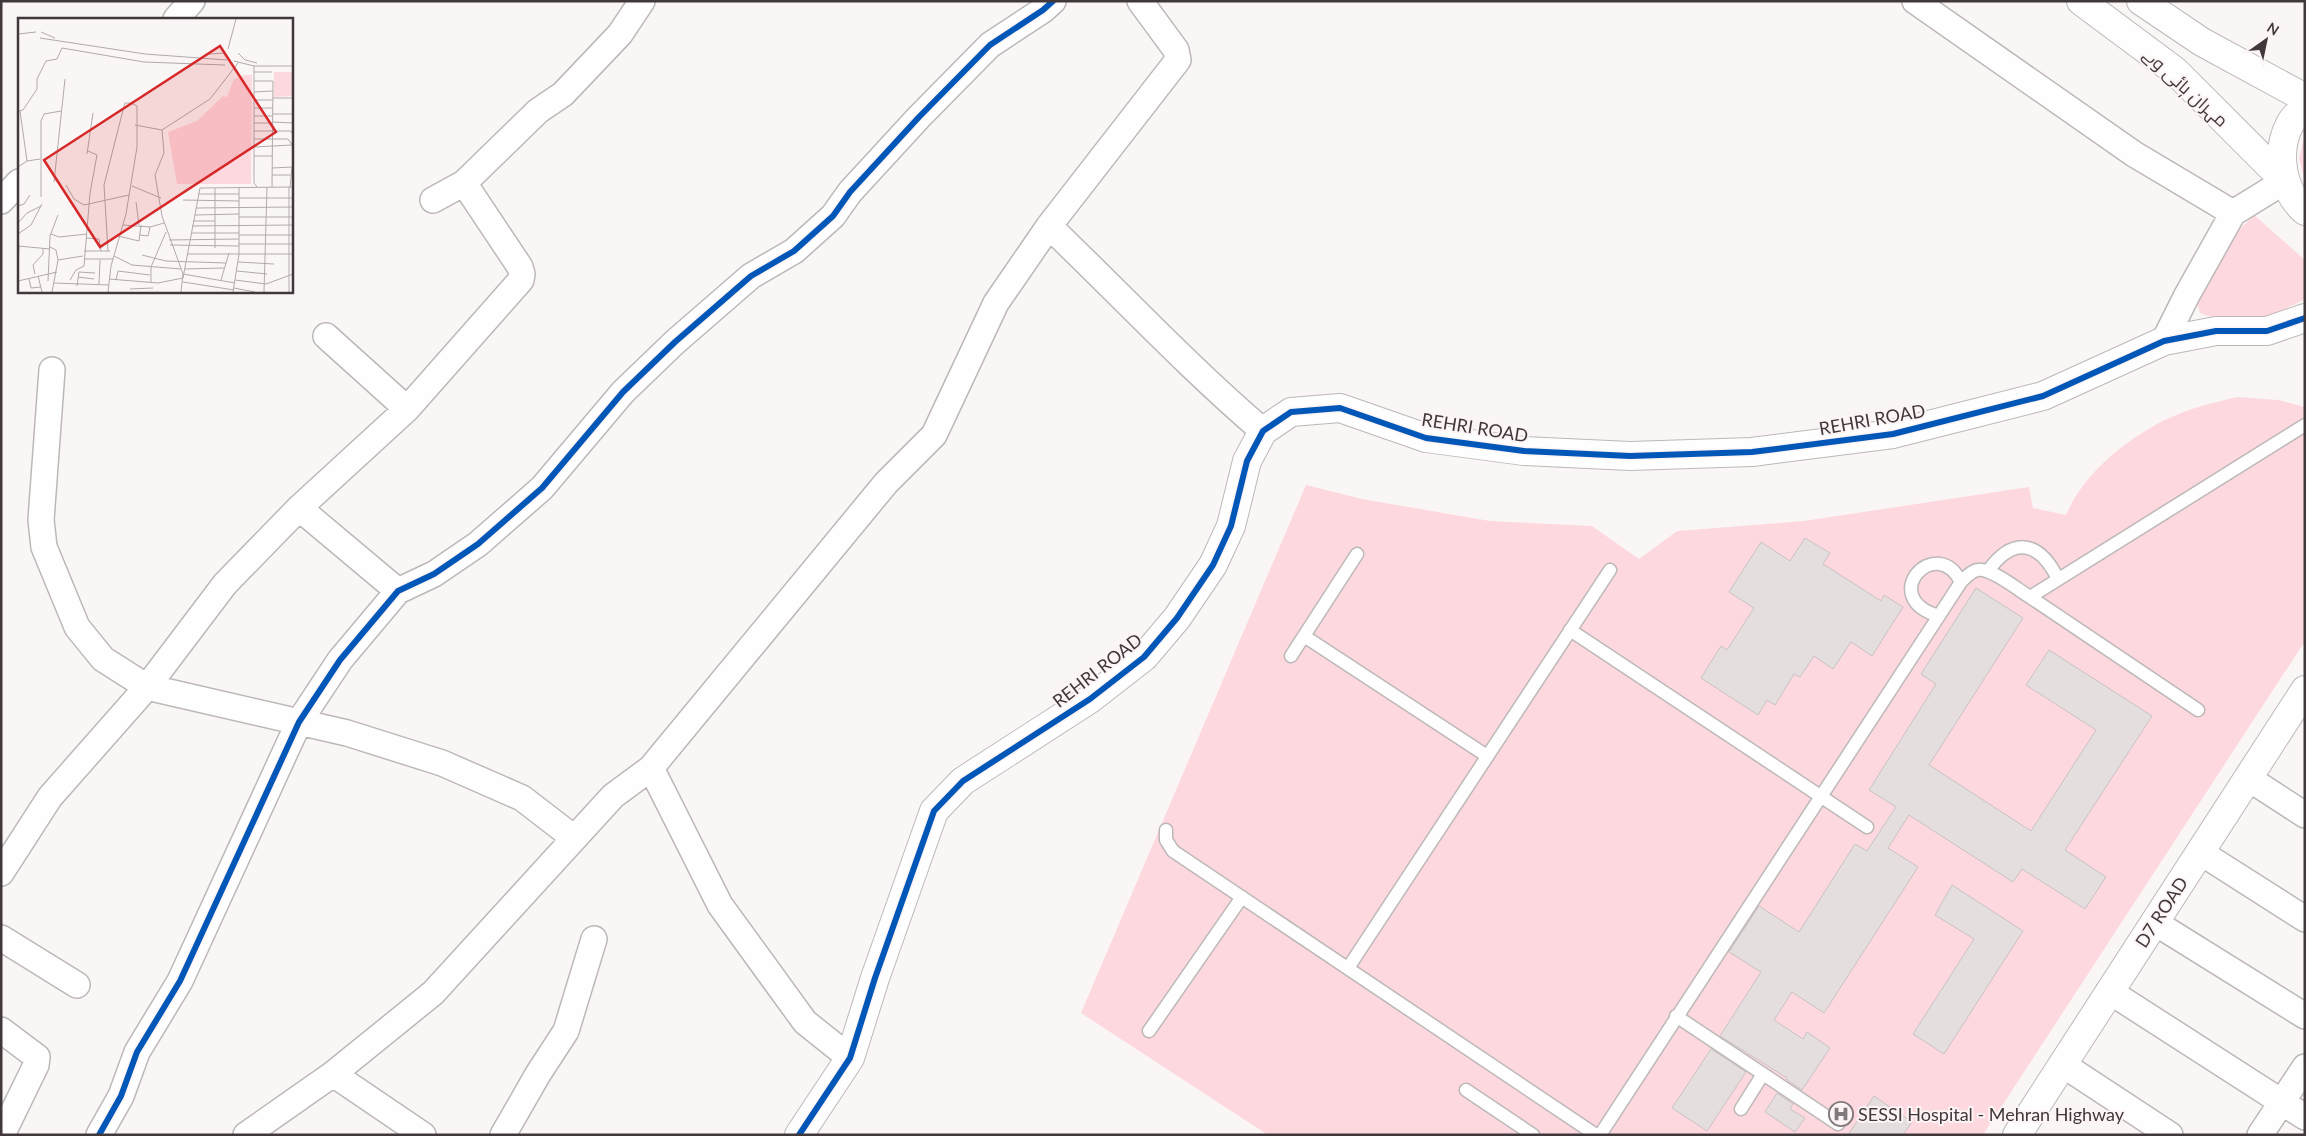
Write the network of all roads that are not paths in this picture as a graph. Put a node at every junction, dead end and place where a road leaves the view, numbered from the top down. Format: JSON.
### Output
{"nodes":[{"id":1,"x":192,"y":1,"type":"edge"},
{"id":2,"x":642,"y":1,"type":"edge"},
{"id":3,"x":1053,"y":1,"type":"edge"},
{"id":4,"x":1140,"y":1,"type":"edge"},
{"id":5,"x":1915,"y":1,"type":"edge"},
{"id":6,"x":2081,"y":1,"type":"edge"},
{"id":7,"x":2141,"y":1,"type":"edge"},
{"id":8,"x":177,"y":18,"type":"edge"},
{"id":9,"x":2305,"y":98,"type":"edge"},
{"id":10,"x":2305,"y":106,"type":"edge"},
{"id":11,"x":2285,"y":181,"type":"junction"},
{"id":12,"x":18,"y":183,"type":"edge"},
{"id":13,"x":464,"y":184,"type":"junction"},
{"id":14,"x":433,"y":200,"type":"dead end"},
{"id":15,"x":1,"y":201,"type":"edge"},
{"id":16,"x":2305,"y":211,"type":"edge"},
{"id":17,"x":2234,"y":213,"type":"junction"},
{"id":18,"x":1049,"y":226,"type":"junction"},
{"id":19,"x":2305,"y":318,"type":"edge"},
{"id":20,"x":326,"y":336,"type":"dead end"},
{"id":21,"x":2164,"y":341,"type":"junction"},
{"id":22,"x":52,"y":370,"type":"dead end"},
{"id":23,"x":407,"y":409,"type":"junction"},
{"id":24,"x":2305,"y":425,"type":"edge"},
{"id":25,"x":1263,"y":431,"type":"junction"},
{"id":26,"x":299,"y":508,"type":"junction"},
{"id":27,"x":1358,"y":554,"type":"dead end"},
{"id":28,"x":1610,"y":570,"type":"dead end"},
{"id":29,"x":1988,"y":571,"type":"junction"},
{"id":30,"x":2058,"y":579,"type":"junction"},
{"id":31,"x":1961,"y":582,"type":"junction"},
{"id":32,"x":398,"y":591,"type":"junction"},
{"id":33,"x":2030,"y":598,"type":"junction"},
{"id":34,"x":1939,"y":616,"type":"junction"},
{"id":35,"x":1570,"y":630,"type":"junction"},
{"id":36,"x":1304,"y":636,"type":"junction"},
{"id":37,"x":1291,"y":656,"type":"dead end"},
{"id":38,"x":147,"y":687,"type":"junction"},
{"id":39,"x":2301,"y":704,"type":"edge"},
{"id":40,"x":2198,"y":710,"type":"dead end"},
{"id":41,"x":300,"y":722,"type":"junction"},
{"id":42,"x":1487,"y":756,"type":"junction"},
{"id":43,"x":651,"y":768,"type":"junction"},
{"id":44,"x":2248,"y":778,"type":"junction"},
{"id":45,"x":1820,"y":795,"type":"junction"},
{"id":46,"x":2305,"y":815,"type":"edge"},
{"id":47,"x":1867,"y":827,"type":"dead end"},
{"id":48,"x":1166,"y":830,"type":"dead end"},
{"id":49,"x":574,"y":838,"type":"junction"},
{"id":50,"x":2200,"y":852,"type":"junction"},
{"id":51,"x":1,"y":873,"type":"edge"},
{"id":52,"x":1242,"y":897,"type":"junction"},
{"id":53,"x":2305,"y":919,"type":"edge"},
{"id":54,"x":2154,"y":922,"type":"junction"},
{"id":55,"x":1,"y":938,"type":"edge"},
{"id":56,"x":594,"y":939,"type":"dead end"},
{"id":57,"x":1348,"y":968,"type":"junction"},
{"id":58,"x":77,"y":985,"type":"dead end"},
{"id":59,"x":2109,"y":992,"type":"junction"},
{"id":60,"x":1676,"y":1016,"type":"junction"},
{"id":61,"x":2305,"y":1016,"type":"edge"},
{"id":62,"x":1,"y":1030,"type":"edge"},
{"id":63,"x":1149,"y":1031,"type":"dead end"},
{"id":64,"x":850,"y":1058,"type":"junction"},
{"id":65,"x":2062,"y":1064,"type":"junction"},
{"id":66,"x":2305,"y":1067,"type":"edge"},
{"id":67,"x":333,"y":1074,"type":"junction"},
{"id":68,"x":1764,"y":1074,"type":"junction"},
{"id":69,"x":1466,"y":1090,"type":"dead end"},
{"id":70,"x":2281,"y":1101,"type":"junction"},
{"id":71,"x":1742,"y":1109,"type":"dead end"},
{"id":72,"x":2305,"y":1117,"type":"edge"},
{"id":73,"x":1838,"y":1124,"type":"dead end"},
{"id":74,"x":2,"y":1135,"type":"edge"},
{"id":75,"x":99,"y":1135,"type":"edge"},
{"id":76,"x":246,"y":1135,"type":"edge"},
{"id":77,"x":423,"y":1135,"type":"edge"},
{"id":78,"x":503,"y":1135,"type":"edge"},
{"id":79,"x":799,"y":1135,"type":"edge"},
{"id":80,"x":1533,"y":1135,"type":"edge"},
{"id":81,"x":1598,"y":1135,"type":"edge"},
{"id":82,"x":2017,"y":1135,"type":"edge"},
{"id":83,"x":2170,"y":1135,"type":"edge"},
{"id":84,"x":2260,"y":1135,"type":"edge"}],
"edges":[{"from":1,"to":8,"type":"street"},
{"from":2,"to":13,"type":"street"},
{"from":3,"to":32,"type":"street"},
{"from":4,"to":18,"type":"street"},
{"from":5,"to":17,"type":"street"},
{"from":6,"to":11,"type":"street","name":"مہران ہائی وے"},
{"from":7,"to":9,"type":"street"},
{"from":10,"to":11,"type":"street"},
{"from":11,"to":16,"type":"street"},
{"from":11,"to":17,"type":"street"},
{"from":12,"to":15,"type":"street"},
{"from":13,"to":14,"type":"street"},
{"from":13,"to":23,"type":"street"},
{"from":17,"to":21,"type":"street"},
{"from":18,"to":25,"type":"street"},
{"from":18,"to":43,"type":"street"},
{"from":19,"to":21,"type":"street","name":"REHRI ROAD"},
{"from":20,"to":23,"type":"street"},
{"from":21,"to":25,"type":"street","name":"REHRI ROAD"},
{"from":22,"to":38,"type":"street"},
{"from":23,"to":26,"type":"street"},
{"from":24,"to":30,"type":"lane"},
{"from":25,"to":64,"type":"street","name":"REHRI ROAD"},
{"from":26,"to":32,"type":"street"},
{"from":26,"to":38,"type":"street"},
{"from":27,"to":36,"type":"lane"},
{"from":28,"to":35,"type":"lane"},
{"from":29,"to":30,"type":"lane"},
{"from":29,"to":31,"type":"lane"},
{"from":29,"to":33,"type":"lane"},
{"from":30,"to":33,"type":"lane"},
{"from":31,"to":34,"type":"lane"},
{"from":31,"to":34,"type":"lane"},
{"from":32,"to":41,"type":"street"},
{"from":33,"to":40,"type":"lane"},
{"from":34,"to":45,"type":"lane"},
{"from":35,"to":42,"type":"lane"},
{"from":35,"to":45,"type":"lane"},
{"from":36,"to":37,"type":"lane"},
{"from":36,"to":42,"type":"lane"},
{"from":38,"to":41,"type":"street"},
{"from":38,"to":51,"type":"street"},
{"from":39,"to":44,"type":"street","name":"D7 ROAD"},
{"from":41,"to":49,"type":"street"},
{"from":41,"to":75,"type":"street"},
{"from":42,"to":57,"type":"lane"},
{"from":43,"to":49,"type":"street"},
{"from":43,"to":64,"type":"street"},
{"from":44,"to":46,"type":"street"},
{"from":44,"to":50,"type":"street","name":"D7 ROAD"},
{"from":45,"to":47,"type":"lane"},
{"from":45,"to":60,"type":"lane"},
{"from":48,"to":52,"type":"lane"},
{"from":49,"to":67,"type":"street"},
{"from":50,"to":53,"type":"street"},
{"from":50,"to":54,"type":"street","name":"D7 ROAD"},
{"from":52,"to":57,"type":"lane"},
{"from":52,"to":63,"type":"lane"},
{"from":54,"to":59,"type":"street","name":"D7 ROAD"},
{"from":54,"to":61,"type":"street"},
{"from":55,"to":58,"type":"street"},
{"from":56,"to":78,"type":"street"},
{"from":57,"to":81,"type":"lane"},
{"from":59,"to":65,"type":"street","name":"D7 ROAD"},
{"from":59,"to":70,"type":"street"},
{"from":60,"to":68,"type":"lane"},
{"from":60,"to":81,"type":"lane"},
{"from":62,"to":74,"type":"street"},
{"from":64,"to":79,"type":"street","name":"REHRI ROAD"},
{"from":65,"to":82,"type":"street","name":"D7 ROAD"},
{"from":65,"to":83,"type":"street"},
{"from":66,"to":70,"type":"street"},
{"from":67,"to":76,"type":"street"},
{"from":67,"to":77,"type":"street"},
{"from":68,"to":71,"type":"lane"},
{"from":68,"to":73,"type":"lane"},
{"from":69,"to":80,"type":"lane"},
{"from":70,"to":72,"type":"street"},
{"from":70,"to":84,"type":"street"}]}
